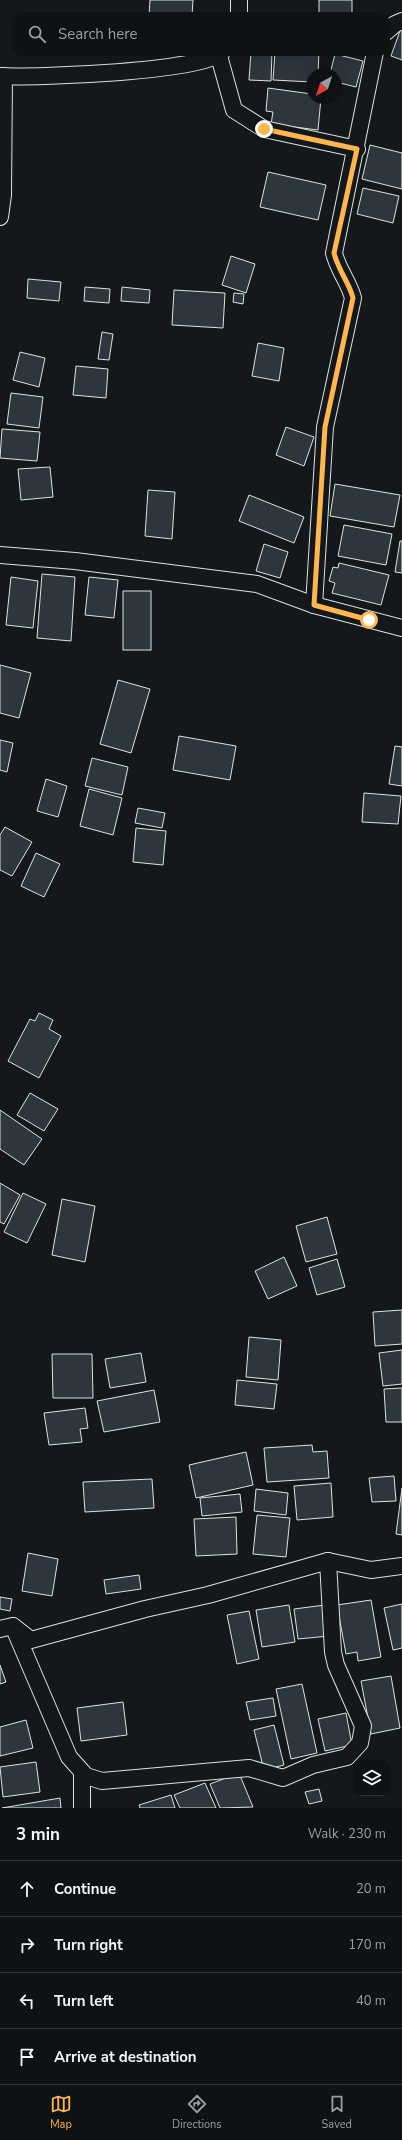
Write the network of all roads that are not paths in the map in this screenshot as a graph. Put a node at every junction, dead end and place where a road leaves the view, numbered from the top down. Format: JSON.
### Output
{"nodes":[{"id":1,"x":239,"y":0,"type":"edge"},
{"id":2,"x":239,"y":12,"type":"edge"},
{"id":3,"x":402,"y":21,"type":"edge"},
{"id":4,"x":390,"y":28,"type":"edge"},
{"id":5,"x":217,"y":56,"type":"edge"},
{"id":6,"x":221,"y":56,"type":"edge"},
{"id":7,"x":374,"y":56,"type":"edge"},
{"id":8,"x":2,"y":76,"type":"edge"},
{"id":9,"x":357,"y":149,"type":"junction"},
{"id":10,"x":0,"y":217,"type":"edge"},
{"id":11,"x":0,"y":555,"type":"edge"},
{"id":12,"x":314,"y":605,"type":"junction"},
{"id":13,"x":402,"y":628,"type":"edge"},
{"id":14,"x":328,"y":1561,"type":"junction"},
{"id":15,"x":402,"y":1566,"type":"edge"},
{"id":16,"x":7,"y":1628,"type":"edge"},
{"id":17,"x":82,"y":1772,"type":"junction"},
{"id":18,"x":82,"y":1808,"type":"edge"}],
"edges":[{"from":1,"to":2,"type":"street"},
{"from":3,"to":4,"type":"street"},
{"from":5,"to":8,"type":"street"},
{"from":6,"to":9,"type":"street"},
{"from":7,"to":9,"type":"street"},
{"from":8,"to":10,"type":"street"},
{"from":9,"to":12,"type":"street"},
{"from":11,"to":12,"type":"street"},
{"from":12,"to":13,"type":"street"},
{"from":14,"to":15,"type":"street"},
{"from":14,"to":16,"type":"street"},
{"from":14,"to":17,"type":"street"},
{"from":16,"to":17,"type":"street"},
{"from":17,"to":18,"type":"street"}]}
